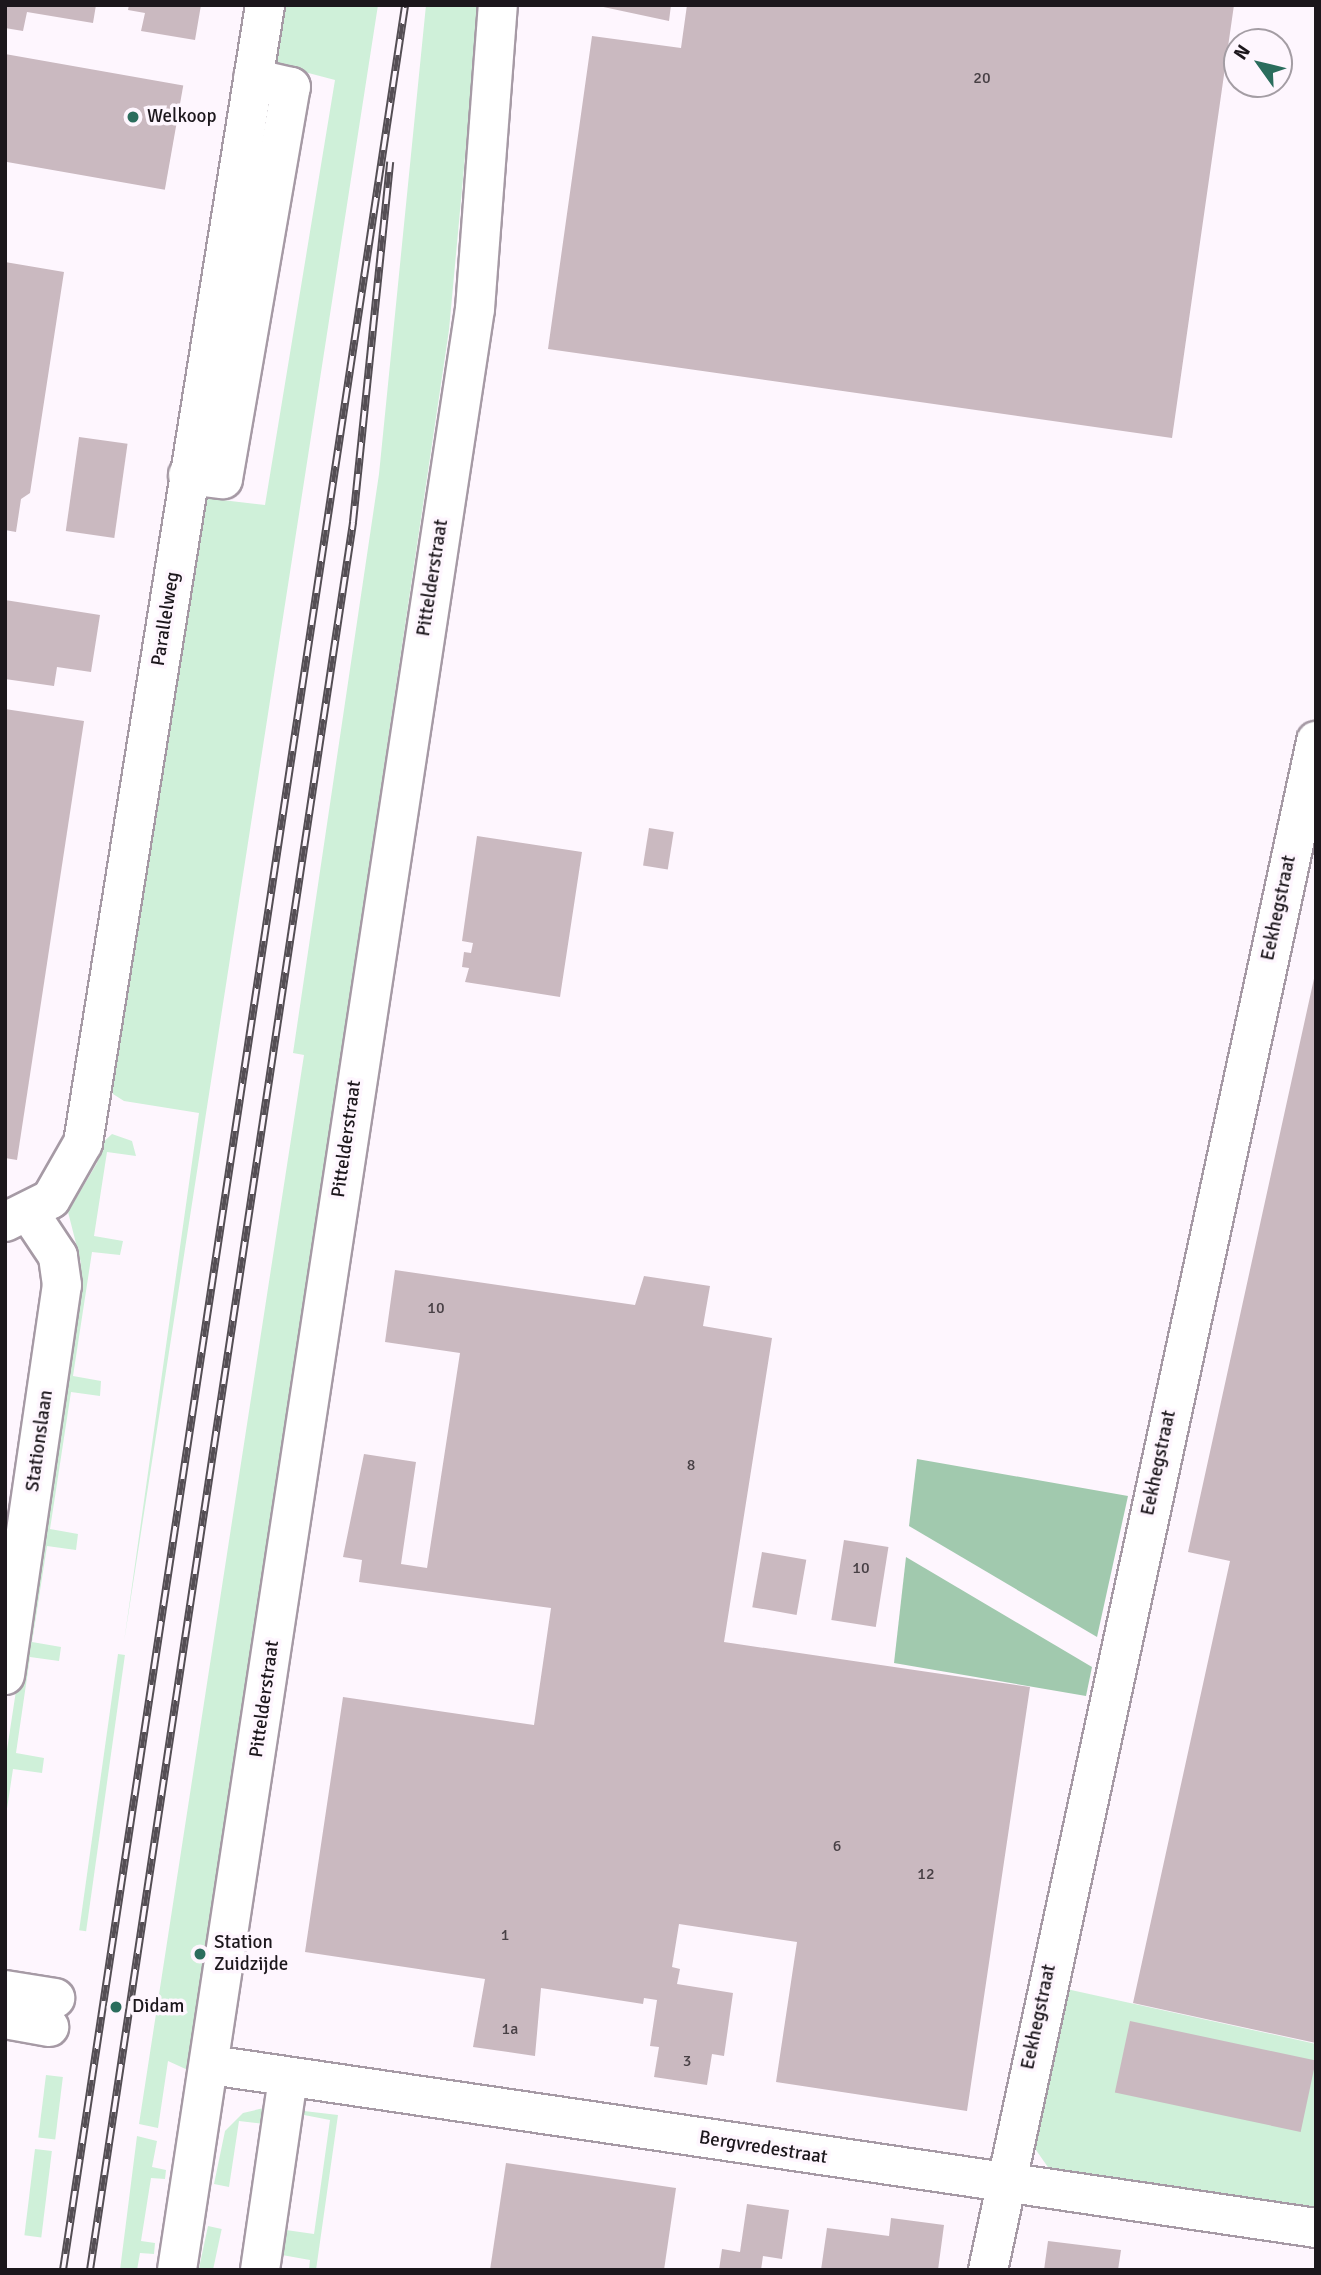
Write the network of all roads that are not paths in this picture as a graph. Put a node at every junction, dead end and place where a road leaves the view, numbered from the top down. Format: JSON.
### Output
{"nodes":[{"id":1,"x":265,"y":5,"type":"edge"},
{"id":2,"x":498,"y":5,"type":"edge"},
{"id":3,"x":1316,"y":741,"type":"edge"},
{"id":4,"x":18,"y":1218,"type":"edge"},
{"id":5,"x":5,"y":1675,"type":"edge"},
{"id":6,"x":211,"y":2065,"type":"junction"},
{"id":7,"x":288,"y":2077,"type":"junction"},
{"id":8,"x":1003,"y":2184,"type":"junction"},
{"id":9,"x":1316,"y":2228,"type":"edge"},
{"id":10,"x":177,"y":2270,"type":"edge"},
{"id":11,"x":260,"y":2270,"type":"edge"},
{"id":12,"x":988,"y":2270,"type":"edge"}],
"edges":[{"from":1,"to":4,"type":"street","name":"Parallelweg"},
{"from":2,"to":6,"type":"street","name":"Pittelderstraat"},
{"from":3,"to":8,"type":"street","name":"Eekhegstraat"},
{"from":4,"to":5,"type":"street","name":"Stationslaan"},
{"from":6,"to":7,"type":"street","name":"Bergvredestraat"},
{"from":6,"to":10,"type":"street","name":"Pittelderstraat"},
{"from":7,"to":8,"type":"street","name":"Bergvredestraat"},
{"from":7,"to":11,"type":"street"},
{"from":8,"to":9,"type":"street","name":"Bergvredestraat"},
{"from":8,"to":12,"type":"street","name":"Eekhegstraat"}]}
